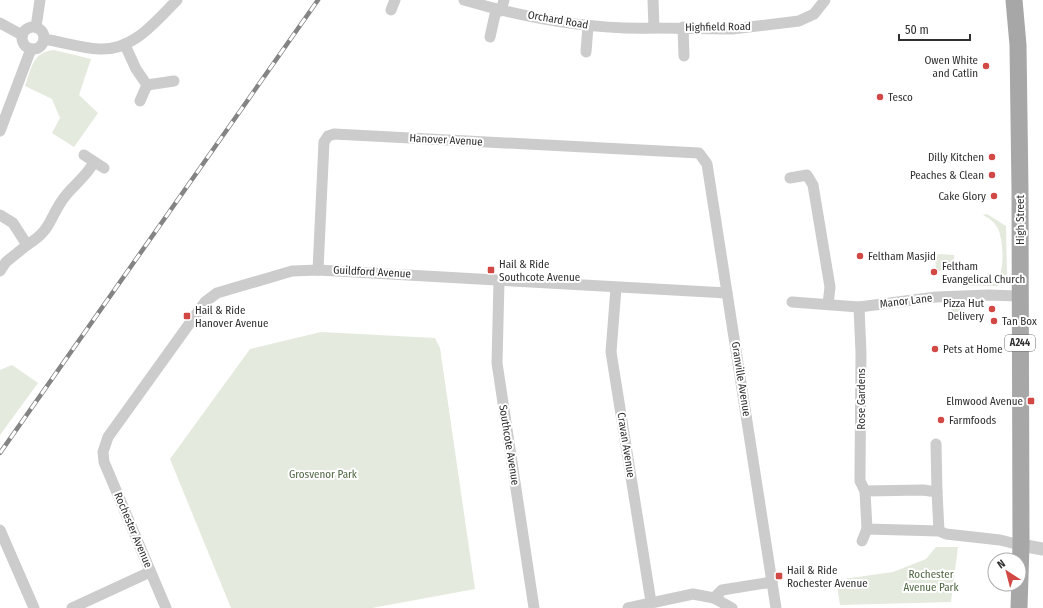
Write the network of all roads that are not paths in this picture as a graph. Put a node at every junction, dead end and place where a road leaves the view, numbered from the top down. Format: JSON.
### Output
{"nodes":[{"id":1,"x":40,"y":0,"type":"edge"},
{"id":2,"x":177,"y":0,"type":"edge"},
{"id":3,"x":464,"y":0,"type":"edge"},
{"id":4,"x":653,"y":0,"type":"edge"},
{"id":5,"x":825,"y":0,"type":"edge"},
{"id":6,"x":1014,"y":0,"type":"edge"},
{"id":7,"x":501,"y":7,"type":"edge"},
{"id":8,"x":0,"y":24,"type":"edge"},
{"id":9,"x":588,"y":26,"type":"junction"},
{"id":10,"x":36,"y":27,"type":"junction"},
{"id":11,"x":683,"y":27,"type":"junction"},
{"id":12,"x":654,"y":28,"type":"junction"},
{"id":13,"x":22,"y":36,"type":"junction"},
{"id":14,"x":490,"y":37,"type":"dead end"},
{"id":15,"x":44,"y":39,"type":"junction"},
{"id":16,"x":125,"y":45,"type":"junction"},
{"id":17,"x":31,"y":49,"type":"junction"},
{"id":18,"x":586,"y":52,"type":"dead end"},
{"id":19,"x":684,"y":56,"type":"dead end"},
{"id":20,"x":174,"y":82,"type":"dead end"},
{"id":21,"x":147,"y":85,"type":"junction"},
{"id":22,"x":140,"y":101,"type":"dead end"},
{"id":23,"x":0,"y":131,"type":"edge"},
{"id":24,"x":699,"y":153,"type":"joint"},
{"id":25,"x":84,"y":155,"type":"dead end"},
{"id":26,"x":790,"y":178,"type":"dead end"},
{"id":27,"x":0,"y":215,"type":"edge"},
{"id":28,"x":27,"y":245,"type":"junction"},
{"id":29,"x":318,"y":270,"type":"junction"},
{"id":30,"x":0,"y":271,"type":"edge"},
{"id":31,"x":499,"y":281,"type":"junction"},
{"id":32,"x":616,"y":288,"type":"junction"},
{"id":33,"x":727,"y":293,"type":"junction"},
{"id":34,"x":1020,"y":296,"type":"junction"},
{"id":35,"x":792,"y":302,"type":"dead end"},
{"id":36,"x":828,"y":304,"type":"junction"},
{"id":37,"x":859,"y":307,"type":"junction"},
{"id":38,"x":936,"y":444,"type":"dead end"},
{"id":39,"x":103,"y":452,"type":"joint"},
{"id":40,"x":865,"y":491,"type":"junction"},
{"id":41,"x":937,"y":492,"type":"junction"},
{"id":42,"x":867,"y":529,"type":"junction"},
{"id":43,"x":0,"y":530,"type":"edge"},
{"id":44,"x":939,"y":531,"type":"junction"},
{"id":45,"x":862,"y":541,"type":"dead end"},
{"id":46,"x":1021,"y":545,"type":"junction"},
{"id":47,"x":1043,"y":549,"type":"edge"},
{"id":48,"x":150,"y":572,"type":"junction"},
{"id":49,"x":772,"y":582,"type":"junction"},
{"id":50,"x":714,"y":598,"type":"junction"},
{"id":51,"x":650,"y":602,"type":"junction"},
{"id":52,"x":34,"y":608,"type":"edge"},
{"id":53,"x":72,"y":608,"type":"edge"},
{"id":54,"x":166,"y":608,"type":"edge"},
{"id":55,"x":534,"y":608,"type":"edge"},
{"id":56,"x":628,"y":608,"type":"edge"},
{"id":57,"x":732,"y":608,"type":"edge"},
{"id":58,"x":776,"y":608,"type":"edge"},
{"id":59,"x":1019,"y":608,"type":"edge"}],
"edges":[{"from":1,"to":10,"type":"street"},
{"from":2,"to":16,"type":"street"},
{"from":3,"to":7,"type":"street","name":"Orchard Road"},
{"from":4,"to":12,"type":"street"},
{"from":5,"to":11,"type":"street","name":"Highfield Road"},
{"from":6,"to":34,"type":"main road","name":"High Street","number":"A244"},
{"from":7,"to":9,"type":"street","name":"Orchard Road"},
{"from":7,"to":14,"type":"street"},
{"from":8,"to":13,"type":"street"},
{"from":9,"to":12,"type":"street","name":"Orchard Road"},
{"from":9,"to":18,"type":"street"},
{"from":10,"to":13,"type":"street"},
{"from":10,"to":15,"type":"street"},
{"from":11,"to":12,"type":"street","name":"Highfield Road"},
{"from":11,"to":19,"type":"street"},
{"from":13,"to":17,"type":"street"},
{"from":15,"to":16,"type":"street"},
{"from":15,"to":17,"type":"street"},
{"from":16,"to":21,"type":"street"},
{"from":17,"to":23,"type":"street"},
{"from":20,"to":21,"type":"street"},
{"from":21,"to":22,"type":"street"},
{"from":24,"to":29,"type":"street","name":"Hanover Avenue"},
{"from":24,"to":33,"type":"street","name":"Granville Avenue"},
{"from":25,"to":28,"type":"street"},
{"from":26,"to":36,"type":"street"},
{"from":27,"to":28,"type":"street"},
{"from":28,"to":30,"type":"street"},
{"from":29,"to":31,"type":"street","name":"Guildford Avenue"},
{"from":29,"to":39,"type":"street","name":"Guildford Avenue"},
{"from":31,"to":32,"type":"street","name":"Guildford Avenue"},
{"from":31,"to":55,"type":"street","name":"Southcote Avenue"},
{"from":32,"to":33,"type":"street","name":"Guildford Avenue"},
{"from":32,"to":51,"type":"street","name":"Cravan Avenue"},
{"from":33,"to":49,"type":"street","name":"Granville Avenue"},
{"from":34,"to":37,"type":"street","name":"Manor Lane"},
{"from":34,"to":46,"type":"main road","name":"High Street","number":"A244"},
{"from":35,"to":36,"type":"street","name":"Manor Lane"},
{"from":36,"to":37,"type":"street","name":"Manor Lane"},
{"from":37,"to":40,"type":"street","name":"Rose Gardens"},
{"from":38,"to":41,"type":"street"},
{"from":39,"to":48,"type":"street","name":"Rochester Avenue"},
{"from":40,"to":41,"type":"street"},
{"from":40,"to":42,"type":"street","name":"Rose Gardens"},
{"from":41,"to":44,"type":"street"},
{"from":42,"to":44,"type":"street"},
{"from":42,"to":45,"type":"street","name":"Rose Gardens"},
{"from":43,"to":52,"type":"street"},
{"from":44,"to":46,"type":"street"},
{"from":46,"to":47,"type":"street"},
{"from":46,"to":59,"type":"main road","name":"High Street","number":"A244"},
{"from":48,"to":53,"type":"street"},
{"from":48,"to":54,"type":"street","name":"Rochester Avenue"},
{"from":49,"to":50,"type":"street"},
{"from":49,"to":58,"type":"street","name":"Granville Avenue"},
{"from":50,"to":51,"type":"street"},
{"from":50,"to":57,"type":"street"},
{"from":51,"to":56,"type":"street"}]}
